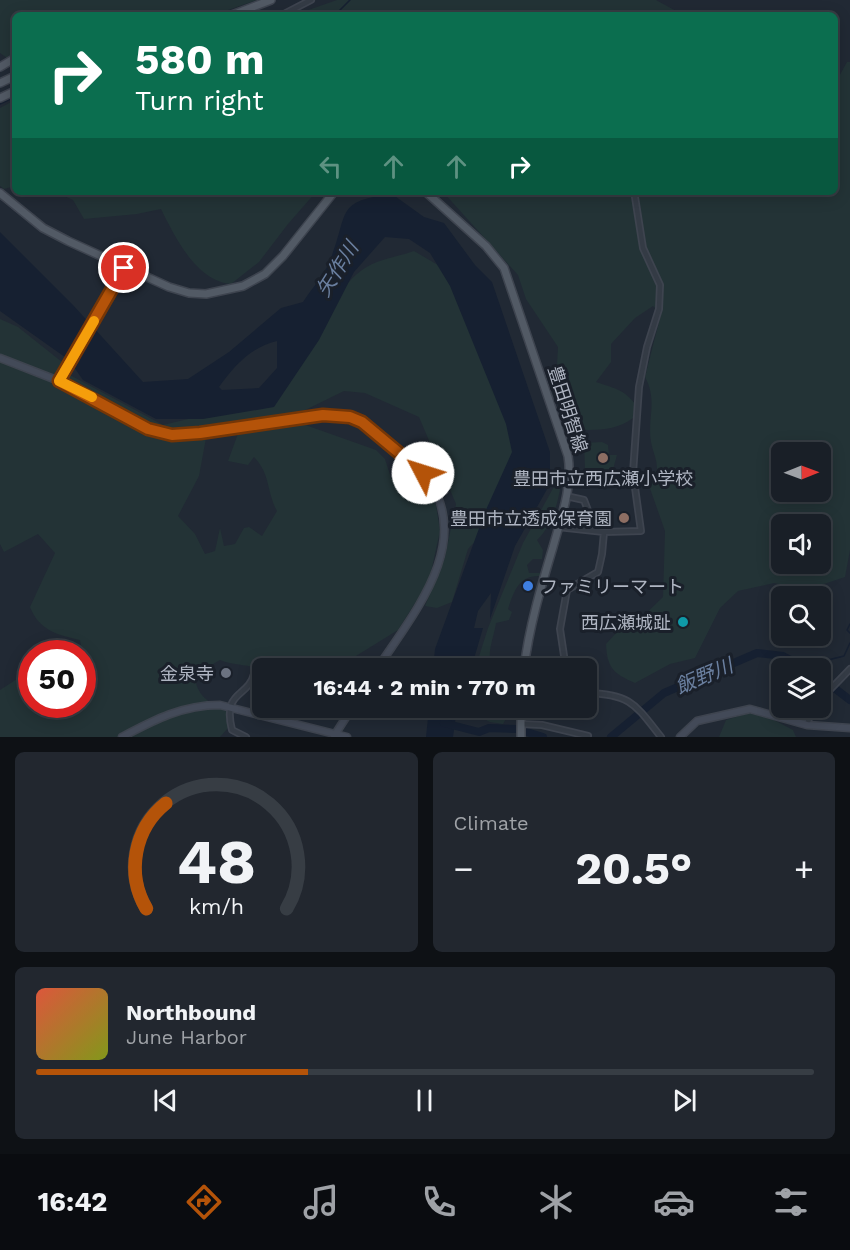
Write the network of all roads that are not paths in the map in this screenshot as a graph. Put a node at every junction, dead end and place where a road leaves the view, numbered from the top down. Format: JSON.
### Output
{"nodes":[{"id":1,"x":272,"y":0,"type":"edge"},
{"id":2,"x":311,"y":0,"type":"edge"},
{"id":3,"x":240,"y":12,"type":"edge"},
{"id":4,"x":288,"y":12,"type":"edge"},
{"id":5,"x":0,"y":193,"type":"edge"},
{"id":6,"x":332,"y":195,"type":"edge"},
{"id":7,"x":429,"y":195,"type":"edge"},
{"id":8,"x":634,"y":197,"type":"dead end"},
{"id":9,"x":124,"y":268,"type":"junction"},
{"id":10,"x":0,"y":358,"type":"edge"},
{"id":11,"x":61,"y":379,"type":"junction"},
{"id":12,"x":566,"y":496,"type":"junction"},
{"id":13,"x":589,"y":513,"type":"dead end"},
{"id":14,"x":558,"y":527,"type":"junction"},
{"id":15,"x":604,"y":532,"type":"junction"},
{"id":16,"x":384,"y":658,"type":"edge"},
{"id":17,"x":526,"y":658,"type":"edge"},
{"id":18,"x":564,"y":658,"type":"edge"},
{"id":19,"x":850,"y":669,"type":"edge"},
{"id":20,"x":252,"y":684,"type":"edge"},
{"id":21,"x":831,"y":689,"type":"edge"},
{"id":22,"x":597,"y":694,"type":"edge"},
{"id":23,"x":232,"y":707,"type":"junction"},
{"id":24,"x":346,"y":718,"type":"edge"},
{"id":25,"x":521,"y":718,"type":"edge"},
{"id":26,"x":809,"y":718,"type":"edge"},
{"id":27,"x":521,"y":725,"type":"junction"},
{"id":28,"x":807,"y":725,"type":"junction"},
{"id":29,"x":850,"y":728,"type":"edge"},
{"id":30,"x":334,"y":736,"type":"edge"},
{"id":31,"x":588,"y":736,"type":"edge"},
{"id":32,"x":122,"y":737,"type":"edge"},
{"id":33,"x":246,"y":737,"type":"edge"},
{"id":34,"x":347,"y":737,"type":"edge"},
{"id":35,"x":521,"y":737,"type":"edge"},
{"id":36,"x":661,"y":737,"type":"edge"},
{"id":37,"x":680,"y":737,"type":"edge"}],
"edges":[{"from":1,"to":3,"type":"main road"},
{"from":2,"to":4,"type":"street"},
{"from":5,"to":9,"type":"main road"},
{"from":6,"to":9,"type":"main road"},
{"from":7,"to":12,"type":"main road","name":"豊田明智線"},
{"from":8,"to":15,"type":"street"},
{"from":9,"to":11,"type":"street"},
{"from":10,"to":11,"type":"main road"},
{"from":11,"to":16,"type":"main road"},
{"from":12,"to":13,"type":"street"},
{"from":12,"to":14,"type":"main road","name":"豊田明智線"},
{"from":14,"to":15,"type":"street"},
{"from":14,"to":17,"type":"main road","name":"豊田明智線"},
{"from":15,"to":18,"type":"street"},
{"from":19,"to":21,"type":"street"},
{"from":20,"to":23,"type":"street"},
{"from":22,"to":36,"type":"street"},
{"from":23,"to":30,"type":"main road"},
{"from":23,"to":32,"type":"main road"},
{"from":23,"to":33,"type":"street"},
{"from":24,"to":30,"type":"main road"},
{"from":25,"to":27,"type":"main road"},
{"from":26,"to":28,"type":"street"},
{"from":27,"to":31,"type":"street"},
{"from":27,"to":35,"type":"main road"},
{"from":28,"to":29,"type":"main road"},
{"from":28,"to":37,"type":"main road"},
{"from":30,"to":34,"type":"main road"}]}
